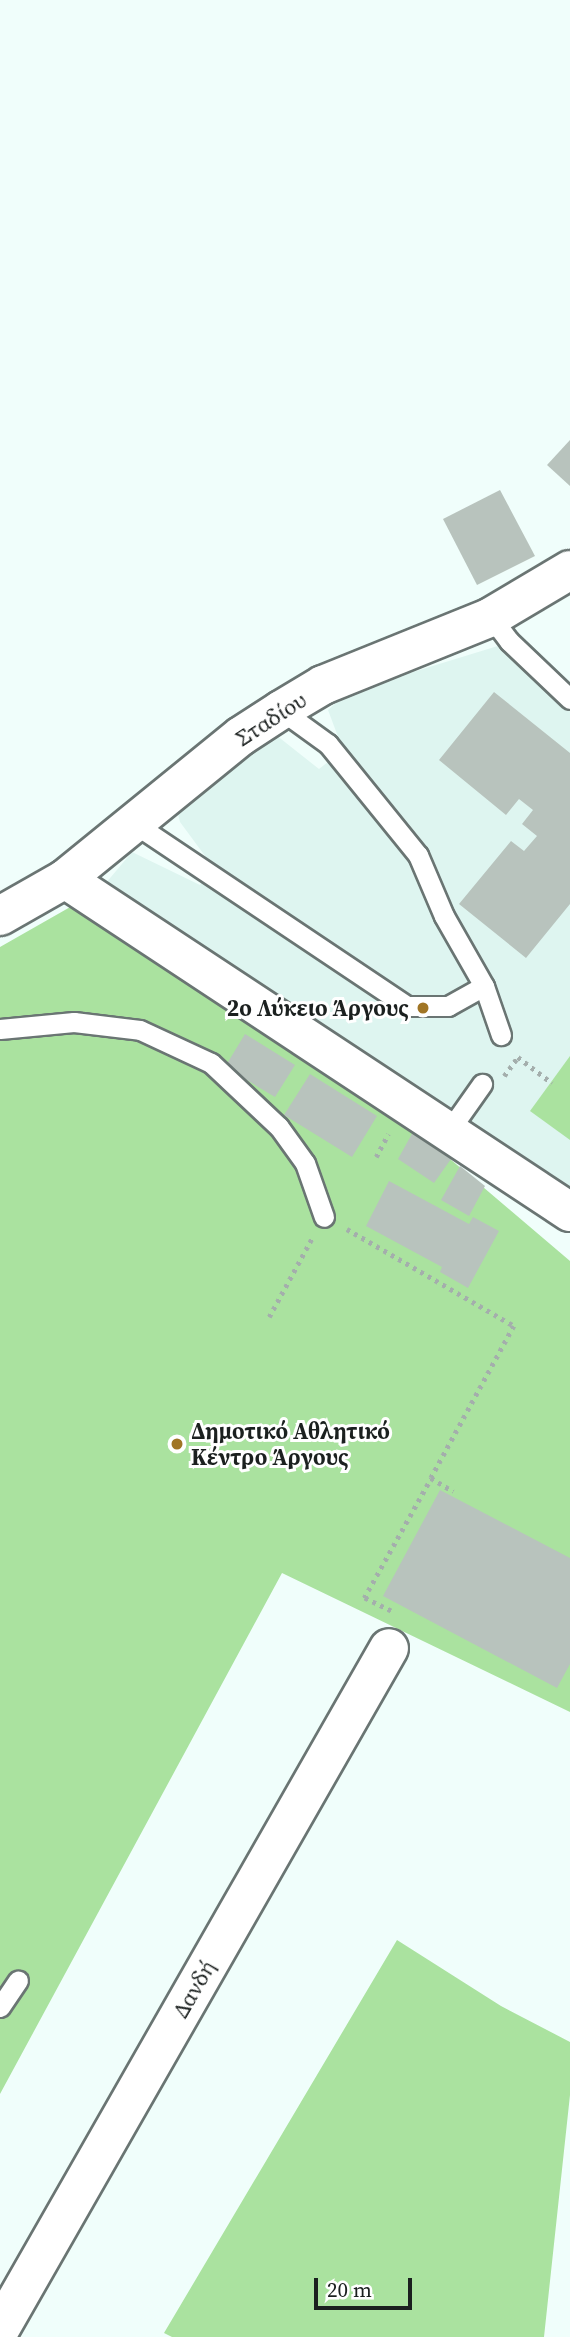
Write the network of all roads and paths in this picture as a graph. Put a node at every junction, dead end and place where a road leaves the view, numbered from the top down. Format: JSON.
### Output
{"nodes":[{"id":1,"x":570,"y":570,"type":"edge"},
{"id":2,"x":491,"y":617,"type":"junction"},
{"id":3,"x":570,"y":699,"type":"edge"},
{"id":4,"x":281,"y":710,"type":"junction"},
{"id":5,"x":135,"y":824,"type":"junction"},
{"id":6,"x":65,"y":879,"type":"junction"},
{"id":7,"x":0,"y":916,"type":"edge"},
{"id":8,"x":484,"y":986,"type":"junction"},
{"id":9,"x":0,"y":1029,"type":"edge"},
{"id":10,"x":501,"y":1035,"type":"dead end"},
{"id":11,"x":552,"y":1083,"type":"dead end"},
{"id":12,"x":490,"y":1084,"type":"joint"},
{"id":13,"x":448,"y":1132,"type":"junction"},
{"id":14,"x":570,"y":1212,"type":"edge"},
{"id":15,"x":324,"y":1217,"type":"joint"},
{"id":16,"x":364,"y":1239,"type":"dead end"},
{"id":17,"x":269,"y":1317,"type":"dead end"},
{"id":18,"x":431,"y":1478,"type":"junction"},
{"id":19,"x":453,"y":1491,"type":"dead end"},
{"id":20,"x":389,"y":1648,"type":"joint"},
{"id":21,"x":18,"y":1980,"type":"dead end"},
{"id":22,"x":0,"y":2007,"type":"edge"},
{"id":23,"x":0,"y":2329,"type":"edge"}],
"edges":[{"from":1,"to":2,"type":"street","name":"Σταδίου"},
{"from":2,"to":3,"type":"lane"},
{"from":2,"to":4,"type":"street","name":"Σταδίου"},
{"from":4,"to":5,"type":"street","name":"Σταδίου"},
{"from":4,"to":8,"type":"lane"},
{"from":5,"to":6,"type":"street","name":"Σταδίου"},
{"from":5,"to":8,"type":"lane"},
{"from":6,"to":7,"type":"street","name":"Σταδίου"},
{"from":6,"to":13,"type":"street"},
{"from":8,"to":10,"type":"lane"},
{"from":9,"to":15,"type":"lane"},
{"from":11,"to":12,"type":"path"},
{"from":12,"to":13,"type":"lane"},
{"from":13,"to":14,"type":"street"},
{"from":15,"to":17,"type":"path"},
{"from":16,"to":18,"type":"path"},
{"from":18,"to":19,"type":"path"},
{"from":18,"to":20,"type":"path"},
{"from":20,"to":23,"type":"street","name":"Δανδή"},
{"from":21,"to":22,"type":"lane"}]}
